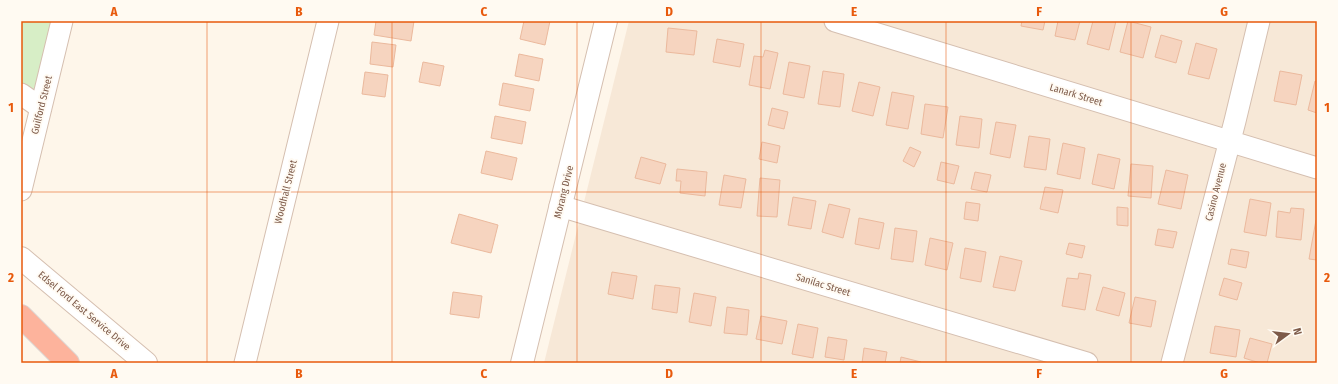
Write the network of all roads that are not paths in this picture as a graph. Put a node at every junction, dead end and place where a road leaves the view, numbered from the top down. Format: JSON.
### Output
{"nodes":[{"id":1,"x":62,"y":21,"type":"edge"},
{"id":2,"x":328,"y":21,"type":"edge"},
{"id":3,"x":606,"y":21,"type":"edge"},
{"id":4,"x":835,"y":21,"type":"edge"},
{"id":5,"x":1259,"y":21,"type":"edge"},
{"id":6,"x":21,"y":94,"type":"edge"},
{"id":7,"x":41,"y":108,"type":"junction"},
{"id":8,"x":1229,"y":142,"type":"junction"},
{"id":9,"x":1317,"y":168,"type":"edge"},
{"id":10,"x":21,"y":190,"type":"edge"},
{"id":11,"x":560,"y":206,"type":"junction"},
{"id":12,"x":21,"y":258,"type":"edge"},
{"id":13,"x":21,"y":316,"type":"edge"},
{"id":14,"x":68,"y":363,"type":"edge"},
{"id":15,"x":146,"y":363,"type":"edge"},
{"id":16,"x":245,"y":363,"type":"edge"},
{"id":17,"x":522,"y":363,"type":"edge"},
{"id":18,"x":1087,"y":363,"type":"edge"},
{"id":19,"x":1172,"y":363,"type":"edge"}],
"edges":[{"from":1,"to":7,"type":"street","name":"Guilford Street"},
{"from":2,"to":16,"type":"street","name":"Woodhall Street"},
{"from":3,"to":11,"type":"street","name":"Morang Drive"},
{"from":4,"to":8,"type":"street","name":"Lanark Street"},
{"from":5,"to":8,"type":"street","name":"Casino Avenue"},
{"from":6,"to":7,"type":"street"},
{"from":7,"to":10,"type":"street","name":"Guilford Street"},
{"from":8,"to":9,"type":"street","name":"Lanark Street"},
{"from":8,"to":19,"type":"street","name":"Casino Avenue"},
{"from":11,"to":17,"type":"street","name":"Morang Drive"},
{"from":11,"to":18,"type":"street","name":"Sanilac Street"},
{"from":12,"to":15,"type":"street","name":"Edsel Ford East Service Drive"},
{"from":13,"to":14,"type":"highway"}]}
